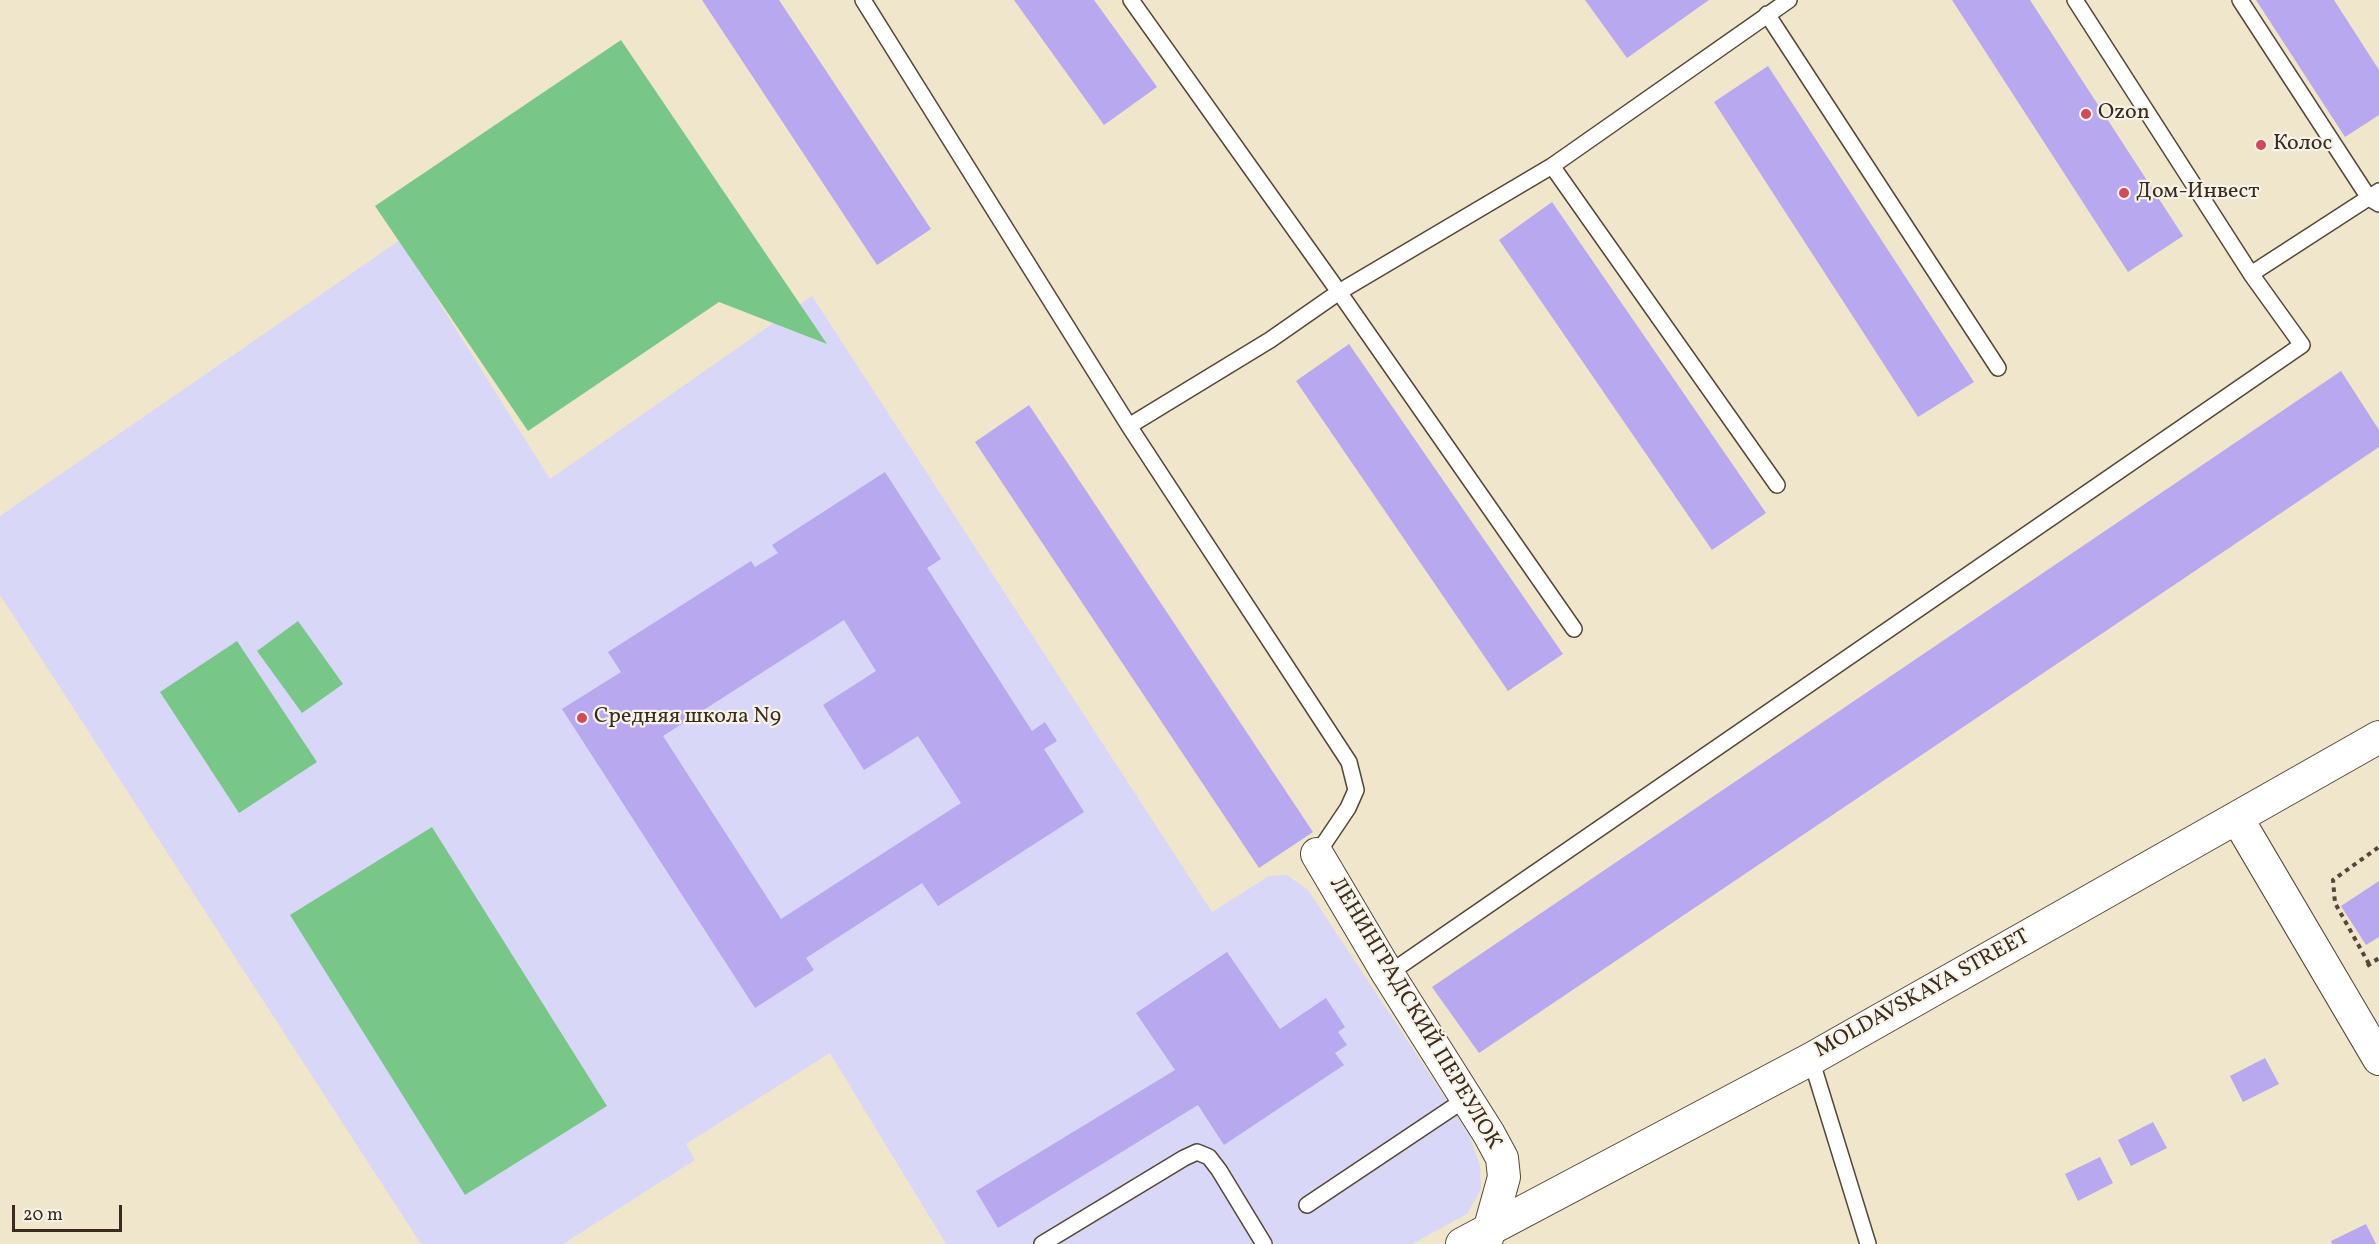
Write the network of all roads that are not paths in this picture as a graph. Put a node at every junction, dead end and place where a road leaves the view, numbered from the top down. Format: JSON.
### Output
{"nodes":[{"id":1,"x":863,"y":0,"type":"edge"},
{"id":2,"x":1131,"y":0,"type":"edge"},
{"id":3,"x":1789,"y":0,"type":"edge"},
{"id":4,"x":2075,"y":0,"type":"edge"},
{"id":5,"x":2240,"y":0,"type":"edge"},
{"id":6,"x":1767,"y":14,"type":"junction"},
{"id":7,"x":1552,"y":166,"type":"junction"},
{"id":8,"x":2376,"y":197,"type":"edge"},
{"id":9,"x":2251,"y":274,"type":"junction"},
{"id":10,"x":1339,"y":292,"type":"junction"},
{"id":11,"x":1998,"y":368,"type":"dead end"},
{"id":12,"x":1129,"y":426,"type":"junction"},
{"id":13,"x":1777,"y":485,"type":"dead end"},
{"id":14,"x":1574,"y":629,"type":"dead end"},
{"id":15,"x":2379,"y":737,"type":"edge"},
{"id":16,"x":2237,"y":818,"type":"junction"},
{"id":17,"x":1317,"y":854,"type":"joint"},
{"id":18,"x":1388,"y":974,"type":"junction"},
{"id":19,"x":1811,"y":1059,"type":"junction"},
{"id":20,"x":2379,"y":1059,"type":"edge"},
{"id":21,"x":1467,"y":1098,"type":"junction"},
{"id":22,"x":1307,"y":1205,"type":"dead end"},
{"id":23,"x":1488,"y":1235,"type":"edge"},
{"id":24,"x":1042,"y":1244,"type":"edge"},
{"id":25,"x":1264,"y":1244,"type":"edge"},
{"id":26,"x":1462,"y":1244,"type":"edge"},
{"id":27,"x":1868,"y":1244,"type":"edge"}],
"edges":[{"from":1,"to":12,"type":"lane"},
{"from":2,"to":10,"type":"lane"},
{"from":3,"to":6,"type":"lane"},
{"from":4,"to":9,"type":"lane"},
{"from":5,"to":8,"type":"lane"},
{"from":6,"to":7,"type":"lane"},
{"from":6,"to":11,"type":"lane"},
{"from":7,"to":10,"type":"lane"},
{"from":7,"to":13,"type":"lane"},
{"from":8,"to":9,"type":"lane"},
{"from":9,"to":18,"type":"lane"},
{"from":10,"to":12,"type":"lane"},
{"from":10,"to":14,"type":"lane"},
{"from":12,"to":17,"type":"lane"},
{"from":15,"to":16,"type":"street","name":"MOLDAVSKAYA STREET"},
{"from":16,"to":19,"type":"street","name":"MOLDAVSKAYA STREET"},
{"from":16,"to":20,"type":"street"},
{"from":17,"to":18,"type":"street","name":"ЛЕНИНГРАДСКИЙ ПЕРЕУЛОК"},
{"from":18,"to":21,"type":"street","name":"ЛЕНИНГРАДСКИЙ ПЕРЕУЛОК"},
{"from":19,"to":23,"type":"street","name":"MOLDAVSKAYA STREET"},
{"from":19,"to":27,"type":"lane"},
{"from":21,"to":22,"type":"lane"},
{"from":21,"to":23,"type":"street","name":"ЛЕНИНГРАДСКИЙ ПЕРЕУЛОК"},
{"from":23,"to":26,"type":"street","name":"MOLDAVSKAYA STREET"},
{"from":24,"to":25,"type":"lane"}]}
